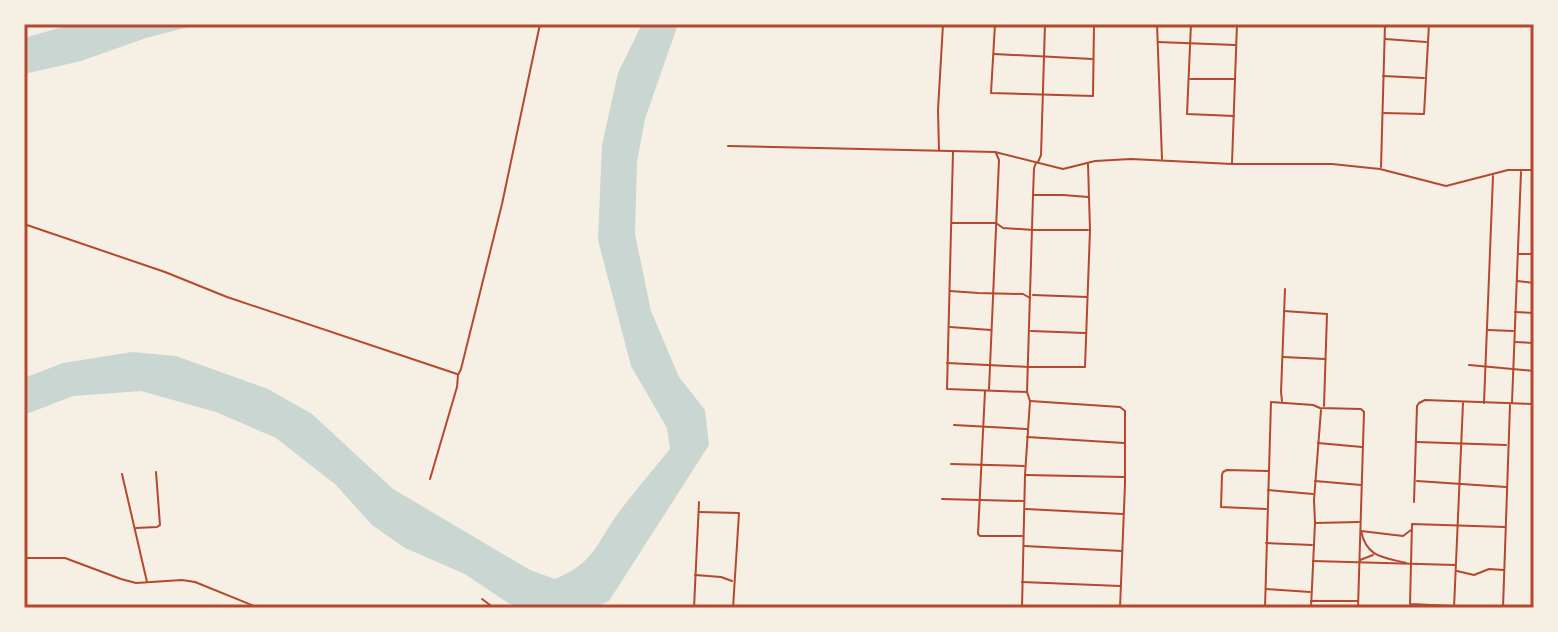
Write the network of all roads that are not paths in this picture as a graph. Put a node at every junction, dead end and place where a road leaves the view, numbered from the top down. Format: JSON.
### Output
{"nodes":[{"id":1,"x":540,"y":24,"type":"edge"},
{"id":2,"x":943,"y":24,"type":"edge"},
{"id":3,"x":995,"y":24,"type":"edge"},
{"id":4,"x":1045,"y":24,"type":"edge"},
{"id":5,"x":1094,"y":24,"type":"edge"},
{"id":6,"x":1157,"y":24,"type":"edge"},
{"id":7,"x":1191,"y":24,"type":"edge"},
{"id":8,"x":1237,"y":24,"type":"edge"},
{"id":9,"x":1385,"y":24,"type":"edge"},
{"id":10,"x":1429,"y":24,"type":"edge"},
{"id":11,"x":1384,"y":39,"type":"junction"},
{"id":12,"x":1157,"y":42,"type":"junction"},
{"id":13,"x":1428,"y":42,"type":"junction"},
{"id":14,"x":1190,"y":43,"type":"junction"},
{"id":15,"x":1237,"y":45,"type":"junction"},
{"id":16,"x":993,"y":54,"type":"junction"},
{"id":17,"x":1043,"y":57,"type":"junction"},
{"id":18,"x":1094,"y":60,"type":"junction"},
{"id":19,"x":1383,"y":76,"type":"junction"},
{"id":20,"x":1426,"y":78,"type":"junction"},
{"id":21,"x":1189,"y":79,"type":"junction"},
{"id":22,"x":1235,"y":79,"type":"junction"},
{"id":23,"x":1042,"y":94,"type":"junction"},
{"id":24,"x":1382,"y":113,"type":"junction"},
{"id":25,"x":1234,"y":116,"type":"junction"},
{"id":26,"x":728,"y":146,"type":"dead end"},
{"id":27,"x":939,"y":151,"type":"junction"},
{"id":28,"x":953,"y":152,"type":"junction"},
{"id":29,"x":995,"y":152,"type":"junction"},
{"id":30,"x":1004,"y":153,"type":"junction"},
{"id":31,"x":999,"y":160,"type":"junction"},
{"id":32,"x":1162,"y":160,"type":"junction"},
{"id":33,"x":1037,"y":163,"type":"junction"},
{"id":34,"x":1088,"y":163,"type":"junction"},
{"id":35,"x":1232,"y":164,"type":"junction"},
{"id":36,"x":1380,"y":169,"type":"junction"},
{"id":37,"x":1521,"y":170,"type":"junction"},
{"id":38,"x":1534,"y":170,"type":"edge"},
{"id":39,"x":1493,"y":175,"type":"junction"},
{"id":40,"x":1033,"y":196,"type":"junction"},
{"id":41,"x":1089,"y":197,"type":"junction"},
{"id":42,"x":951,"y":223,"type":"junction"},
{"id":43,"x":996,"y":223,"type":"junction"},
{"id":44,"x":24,"y":224,"type":"edge"},
{"id":45,"x":1033,"y":230,"type":"junction"},
{"id":46,"x":1090,"y":230,"type":"junction"},
{"id":47,"x":1517,"y":254,"type":"junction"},
{"id":48,"x":1534,"y":254,"type":"edge"},
{"id":49,"x":1516,"y":281,"type":"junction"},
{"id":50,"x":1534,"y":283,"type":"edge"},
{"id":51,"x":1031,"y":289,"type":"junction"},
{"id":52,"x":1285,"y":289,"type":"dead end"},
{"id":53,"x":949,"y":291,"type":"junction"},
{"id":54,"x":994,"y":294,"type":"junction"},
{"id":55,"x":1023,"y":294,"type":"junction"},
{"id":56,"x":1031,"y":297,"type":"junction"},
{"id":57,"x":1088,"y":297,"type":"junction"},
{"id":58,"x":1284,"y":311,"type":"junction"},
{"id":59,"x":1515,"y":312,"type":"junction"},
{"id":60,"x":1534,"y":313,"type":"edge"},
{"id":61,"x":948,"y":327,"type":"junction"},
{"id":62,"x":992,"y":330,"type":"junction"},
{"id":63,"x":1488,"y":330,"type":"junction"},
{"id":64,"x":1030,"y":331,"type":"junction"},
{"id":65,"x":1514,"y":331,"type":"junction"},
{"id":66,"x":1086,"y":333,"type":"junction"},
{"id":67,"x":1514,"y":342,"type":"junction"},
{"id":68,"x":1534,"y":343,"type":"edge"},
{"id":69,"x":1283,"y":357,"type":"junction"},
{"id":70,"x":1326,"y":359,"type":"junction"},
{"id":71,"x":947,"y":363,"type":"junction"},
{"id":72,"x":991,"y":364,"type":"junction"},
{"id":73,"x":1469,"y":365,"type":"dead end"},
{"id":74,"x":1486,"y":366,"type":"junction"},
{"id":75,"x":1029,"y":367,"type":"junction"},
{"id":76,"x":1513,"y":369,"type":"junction"},
{"id":77,"x":1534,"y":371,"type":"edge"},
{"id":78,"x":458,"y":375,"type":"junction"},
{"id":79,"x":987,"y":390,"type":"junction"},
{"id":80,"x":1027,"y":392,"type":"junction"},
{"id":81,"x":1030,"y":401,"type":"junction"},
{"id":82,"x":1283,"y":402,"type":"junction"},
{"id":83,"x":1463,"y":402,"type":"junction"},
{"id":84,"x":1484,"y":403,"type":"junction"},
{"id":85,"x":1511,"y":404,"type":"junction"},
{"id":86,"x":1534,"y":404,"type":"edge"},
{"id":87,"x":1322,"y":408,"type":"junction"},
{"id":88,"x":954,"y":425,"type":"dead end"},
{"id":89,"x":983,"y":427,"type":"junction"},
{"id":90,"x":1028,"y":429,"type":"junction"},
{"id":91,"x":1027,"y":437,"type":"junction"},
{"id":92,"x":1415,"y":442,"type":"junction"},
{"id":93,"x":1125,"y":443,"type":"junction"},
{"id":94,"x":1318,"y":443,"type":"junction"},
{"id":95,"x":1461,"y":444,"type":"junction"},
{"id":96,"x":1508,"y":445,"type":"junction"},
{"id":97,"x":1363,"y":447,"type":"junction"},
{"id":98,"x":982,"y":463,"type":"junction"},
{"id":99,"x":951,"y":464,"type":"dead end"},
{"id":100,"x":1026,"y":466,"type":"junction"},
{"id":101,"x":1268,"y":471,"type":"junction"},
{"id":102,"x":156,"y":472,"type":"dead end"},
{"id":103,"x":122,"y":474,"type":"dead end"},
{"id":104,"x":1025,"y":475,"type":"junction"},
{"id":105,"x":1125,"y":477,"type":"junction"},
{"id":106,"x":430,"y":479,"type":"dead end"},
{"id":107,"x":1315,"y":481,"type":"junction"},
{"id":108,"x":1415,"y":481,"type":"junction"},
{"id":109,"x":1460,"y":484,"type":"junction"},
{"id":110,"x":1362,"y":485,"type":"junction"},
{"id":111,"x":1507,"y":487,"type":"junction"},
{"id":112,"x":1268,"y":490,"type":"junction"},
{"id":113,"x":1314,"y":494,"type":"junction"},
{"id":114,"x":942,"y":499,"type":"dead end"},
{"id":115,"x":980,"y":500,"type":"junction"},
{"id":116,"x":699,"y":502,"type":"dead end"},
{"id":117,"x":1025,"y":502,"type":"junction"},
{"id":118,"x":1414,"y":502,"type":"dead end"},
{"id":119,"x":1024,"y":509,"type":"junction"},
{"id":120,"x":1267,"y":509,"type":"junction"},
{"id":121,"x":699,"y":512,"type":"junction"},
{"id":122,"x":1123,"y":514,"type":"junction"},
{"id":123,"x":1361,"y":522,"type":"junction"},
{"id":124,"x":1315,"y":523,"type":"junction"},
{"id":125,"x":1459,"y":525,"type":"junction"},
{"id":126,"x":1505,"y":527,"type":"junction"},
{"id":127,"x":134,"y":528,"type":"junction"},
{"id":128,"x":1413,"y":529,"type":"junction"},
{"id":129,"x":1361,"y":531,"type":"junction"},
{"id":130,"x":1023,"y":536,"type":"junction"},
{"id":131,"x":1403,"y":536,"type":"junction"},
{"id":132,"x":1412,"y":539,"type":"junction"},
{"id":133,"x":1266,"y":543,"type":"junction"},
{"id":134,"x":1313,"y":545,"type":"junction"},
{"id":135,"x":1023,"y":546,"type":"junction"},
{"id":136,"x":1122,"y":551,"type":"junction"},
{"id":137,"x":1374,"y":555,"type":"junction"},
{"id":138,"x":24,"y":558,"type":"edge"},
{"id":139,"x":1313,"y":561,"type":"junction"},
{"id":140,"x":1359,"y":561,"type":"junction"},
{"id":141,"x":1411,"y":565,"type":"junction"},
{"id":142,"x":1456,"y":565,"type":"junction"},
{"id":143,"x":1504,"y":570,"type":"junction"},
{"id":144,"x":1456,"y":571,"type":"junction"},
{"id":145,"x":695,"y":575,"type":"junction"},
{"id":146,"x":733,"y":581,"type":"junction"},
{"id":147,"x":147,"y":582,"type":"junction"},
{"id":148,"x":1022,"y":582,"type":"junction"},
{"id":149,"x":1121,"y":586,"type":"junction"},
{"id":150,"x":1266,"y":589,"type":"junction"},
{"id":151,"x":1312,"y":592,"type":"junction"},
{"id":152,"x":482,"y":599,"type":"dead end"},
{"id":153,"x":1311,"y":601,"type":"junction"},
{"id":154,"x":1358,"y":601,"type":"junction"},
{"id":155,"x":251,"y":606,"type":"edge"},
{"id":156,"x":1454,"y":607,"type":"edge"},
{"id":157,"x":259,"y":608,"type":"edge"},
{"id":158,"x":494,"y":608,"type":"edge"},
{"id":159,"x":694,"y":608,"type":"edge"},
{"id":160,"x":733,"y":608,"type":"edge"},
{"id":161,"x":1022,"y":608,"type":"edge"},
{"id":162,"x":1120,"y":608,"type":"edge"},
{"id":163,"x":1265,"y":608,"type":"edge"},
{"id":164,"x":1311,"y":608,"type":"edge"},
{"id":165,"x":1358,"y":608,"type":"edge"},
{"id":166,"x":1503,"y":608,"type":"edge"}],
"edges":[{"from":1,"to":78,"type":"street"},
{"from":2,"to":27,"type":"street"},
{"from":3,"to":16,"type":"street"},
{"from":4,"to":17,"type":"street"},
{"from":5,"to":18,"type":"street"},
{"from":6,"to":12,"type":"street"},
{"from":7,"to":14,"type":"street"},
{"from":8,"to":15,"type":"street"},
{"from":9,"to":11,"type":"street"},
{"from":10,"to":13,"type":"street"},
{"from":11,"to":13,"type":"street"},
{"from":11,"to":19,"type":"street"},
{"from":12,"to":14,"type":"street"},
{"from":12,"to":32,"type":"street"},
{"from":13,"to":20,"type":"street"},
{"from":14,"to":15,"type":"street"},
{"from":14,"to":21,"type":"street"},
{"from":15,"to":22,"type":"street"},
{"from":16,"to":17,"type":"street"},
{"from":16,"to":23,"type":"street"},
{"from":17,"to":18,"type":"street"},
{"from":17,"to":23,"type":"street"},
{"from":18,"to":23,"type":"street"},
{"from":19,"to":20,"type":"street"},
{"from":19,"to":24,"type":"street"},
{"from":20,"to":24,"type":"street"},
{"from":21,"to":22,"type":"street"},
{"from":21,"to":25,"type":"street"},
{"from":22,"to":25,"type":"street"},
{"from":23,"to":33,"type":"street"},
{"from":24,"to":36,"type":"street"},
{"from":25,"to":35,"type":"street"},
{"from":26,"to":27,"type":"street"},
{"from":27,"to":28,"type":"street"},
{"from":28,"to":29,"type":"street"},
{"from":28,"to":42,"type":"street"},
{"from":29,"to":30,"type":"street"},
{"from":29,"to":31,"type":"street"},
{"from":30,"to":31,"type":"street"},
{"from":30,"to":33,"type":"street"},
{"from":31,"to":43,"type":"street"},
{"from":32,"to":34,"type":"street"},
{"from":32,"to":35,"type":"street"},
{"from":33,"to":34,"type":"street"},
{"from":33,"to":40,"type":"street"},
{"from":34,"to":41,"type":"street"},
{"from":35,"to":36,"type":"street"},
{"from":36,"to":39,"type":"street"},
{"from":37,"to":38,"type":"street"},
{"from":37,"to":39,"type":"street"},
{"from":37,"to":47,"type":"street"},
{"from":39,"to":63,"type":"street"},
{"from":40,"to":41,"type":"street"},
{"from":40,"to":45,"type":"street"},
{"from":41,"to":46,"type":"street"},
{"from":42,"to":43,"type":"street"},
{"from":42,"to":53,"type":"street"},
{"from":43,"to":45,"type":"street"},
{"from":43,"to":54,"type":"street"},
{"from":44,"to":78,"type":"street"},
{"from":45,"to":46,"type":"street"},
{"from":45,"to":51,"type":"street"},
{"from":46,"to":57,"type":"street"},
{"from":47,"to":48,"type":"street"},
{"from":47,"to":49,"type":"street"},
{"from":49,"to":50,"type":"street"},
{"from":49,"to":59,"type":"street"},
{"from":51,"to":55,"type":"street"},
{"from":51,"to":56,"type":"street"},
{"from":52,"to":58,"type":"street"},
{"from":53,"to":54,"type":"street"},
{"from":53,"to":61,"type":"street"},
{"from":54,"to":55,"type":"street"},
{"from":54,"to":62,"type":"street"},
{"from":55,"to":56,"type":"street"},
{"from":56,"to":57,"type":"street"},
{"from":56,"to":64,"type":"street"},
{"from":57,"to":66,"type":"street"},
{"from":58,"to":69,"type":"street"},
{"from":58,"to":70,"type":"street"},
{"from":59,"to":60,"type":"street"},
{"from":59,"to":65,"type":"street"},
{"from":61,"to":62,"type":"street"},
{"from":61,"to":71,"type":"street"},
{"from":62,"to":72,"type":"street"},
{"from":63,"to":65,"type":"street"},
{"from":63,"to":74,"type":"street"},
{"from":64,"to":66,"type":"street"},
{"from":64,"to":75,"type":"street"},
{"from":65,"to":67,"type":"street"},
{"from":66,"to":75,"type":"street"},
{"from":67,"to":68,"type":"street"},
{"from":67,"to":76,"type":"street"},
{"from":69,"to":70,"type":"street"},
{"from":69,"to":82,"type":"street"},
{"from":70,"to":87,"type":"street"},
{"from":71,"to":72,"type":"street"},
{"from":71,"to":79,"type":"street"},
{"from":72,"to":75,"type":"street"},
{"from":72,"to":79,"type":"street"},
{"from":73,"to":74,"type":"street"},
{"from":74,"to":76,"type":"street"},
{"from":74,"to":84,"type":"street"},
{"from":75,"to":80,"type":"street"},
{"from":76,"to":77,"type":"street"},
{"from":76,"to":85,"type":"street"},
{"from":78,"to":106,"type":"street"},
{"from":79,"to":80,"type":"street"},
{"from":79,"to":89,"type":"street"},
{"from":80,"to":81,"type":"street"},
{"from":81,"to":90,"type":"street"},
{"from":81,"to":93,"type":"street"},
{"from":82,"to":87,"type":"street"},
{"from":82,"to":101,"type":"street"},
{"from":83,"to":84,"type":"street"},
{"from":83,"to":92,"type":"street"},
{"from":83,"to":95,"type":"street"},
{"from":84,"to":85,"type":"street"},
{"from":85,"to":86,"type":"street"},
{"from":85,"to":96,"type":"street"},
{"from":87,"to":94,"type":"street"},
{"from":87,"to":97,"type":"street"},
{"from":88,"to":89,"type":"street"},
{"from":89,"to":90,"type":"street"},
{"from":89,"to":98,"type":"street"},
{"from":90,"to":91,"type":"street"},
{"from":91,"to":93,"type":"street"},
{"from":91,"to":100,"type":"street"},
{"from":92,"to":95,"type":"street"},
{"from":92,"to":108,"type":"street"},
{"from":93,"to":105,"type":"street"},
{"from":94,"to":97,"type":"street"},
{"from":94,"to":107,"type":"street"},
{"from":95,"to":96,"type":"street"},
{"from":95,"to":109,"type":"street"},
{"from":96,"to":111,"type":"street"},
{"from":97,"to":110,"type":"street"},
{"from":98,"to":99,"type":"street"},
{"from":98,"to":100,"type":"street"},
{"from":98,"to":115,"type":"street"},
{"from":100,"to":104,"type":"street"},
{"from":101,"to":112,"type":"street"},
{"from":101,"to":120,"type":"street"},
{"from":102,"to":127,"type":"street"},
{"from":103,"to":127,"type":"street"},
{"from":104,"to":105,"type":"street"},
{"from":104,"to":117,"type":"street"},
{"from":105,"to":122,"type":"street"},
{"from":107,"to":110,"type":"street"},
{"from":107,"to":113,"type":"street"},
{"from":108,"to":109,"type":"street"},
{"from":108,"to":118,"type":"street"},
{"from":109,"to":111,"type":"street"},
{"from":109,"to":125,"type":"street"},
{"from":110,"to":123,"type":"street"},
{"from":111,"to":126,"type":"street"},
{"from":112,"to":113,"type":"street"},
{"from":112,"to":120,"type":"street"},
{"from":113,"to":124,"type":"street"},
{"from":114,"to":115,"type":"street"},
{"from":115,"to":117,"type":"street"},
{"from":115,"to":130,"type":"street"},
{"from":116,"to":121,"type":"street"},
{"from":117,"to":119,"type":"street"},
{"from":119,"to":122,"type":"street"},
{"from":119,"to":130,"type":"street"},
{"from":120,"to":133,"type":"street"},
{"from":121,"to":145,"type":"street"},
{"from":121,"to":146,"type":"street"},
{"from":122,"to":136,"type":"street"},
{"from":123,"to":124,"type":"street"},
{"from":123,"to":129,"type":"street"},
{"from":124,"to":134,"type":"street"},
{"from":125,"to":126,"type":"street"},
{"from":125,"to":128,"type":"street"},
{"from":125,"to":142,"type":"street"},
{"from":126,"to":143,"type":"street"},
{"from":127,"to":147,"type":"street"},
{"from":128,"to":131,"type":"street"},
{"from":128,"to":132,"type":"street"},
{"from":129,"to":131,"type":"street"},
{"from":129,"to":137,"type":"street"},
{"from":129,"to":140,"type":"street"},
{"from":130,"to":135,"type":"street"},
{"from":131,"to":132,"type":"street"},
{"from":132,"to":141,"type":"street"},
{"from":133,"to":134,"type":"street"},
{"from":133,"to":150,"type":"street"},
{"from":134,"to":139,"type":"street"},
{"from":135,"to":136,"type":"street"},
{"from":135,"to":148,"type":"street"},
{"from":136,"to":149,"type":"street"},
{"from":137,"to":140,"type":"street"},
{"from":137,"to":141,"type":"street"},
{"from":138,"to":147,"type":"street"},
{"from":139,"to":140,"type":"street"},
{"from":139,"to":151,"type":"street"},
{"from":140,"to":141,"type":"street"},
{"from":140,"to":154,"type":"street"},
{"from":141,"to":142,"type":"street"},
{"from":141,"to":156,"type":"street"},
{"from":142,"to":144,"type":"street"},
{"from":143,"to":144,"type":"street"},
{"from":143,"to":166,"type":"street"},
{"from":144,"to":156,"type":"street"},
{"from":145,"to":146,"type":"street"},
{"from":145,"to":159,"type":"street"},
{"from":146,"to":160,"type":"street"},
{"from":147,"to":155,"type":"street"},
{"from":148,"to":149,"type":"street"},
{"from":148,"to":161,"type":"street"},
{"from":149,"to":162,"type":"street"},
{"from":150,"to":151,"type":"street"},
{"from":150,"to":163,"type":"street"},
{"from":151,"to":153,"type":"street"},
{"from":152,"to":158,"type":"street"},
{"from":153,"to":154,"type":"street"},
{"from":153,"to":164,"type":"street"},
{"from":154,"to":165,"type":"street"},
{"from":155,"to":157,"type":"street"}]}
